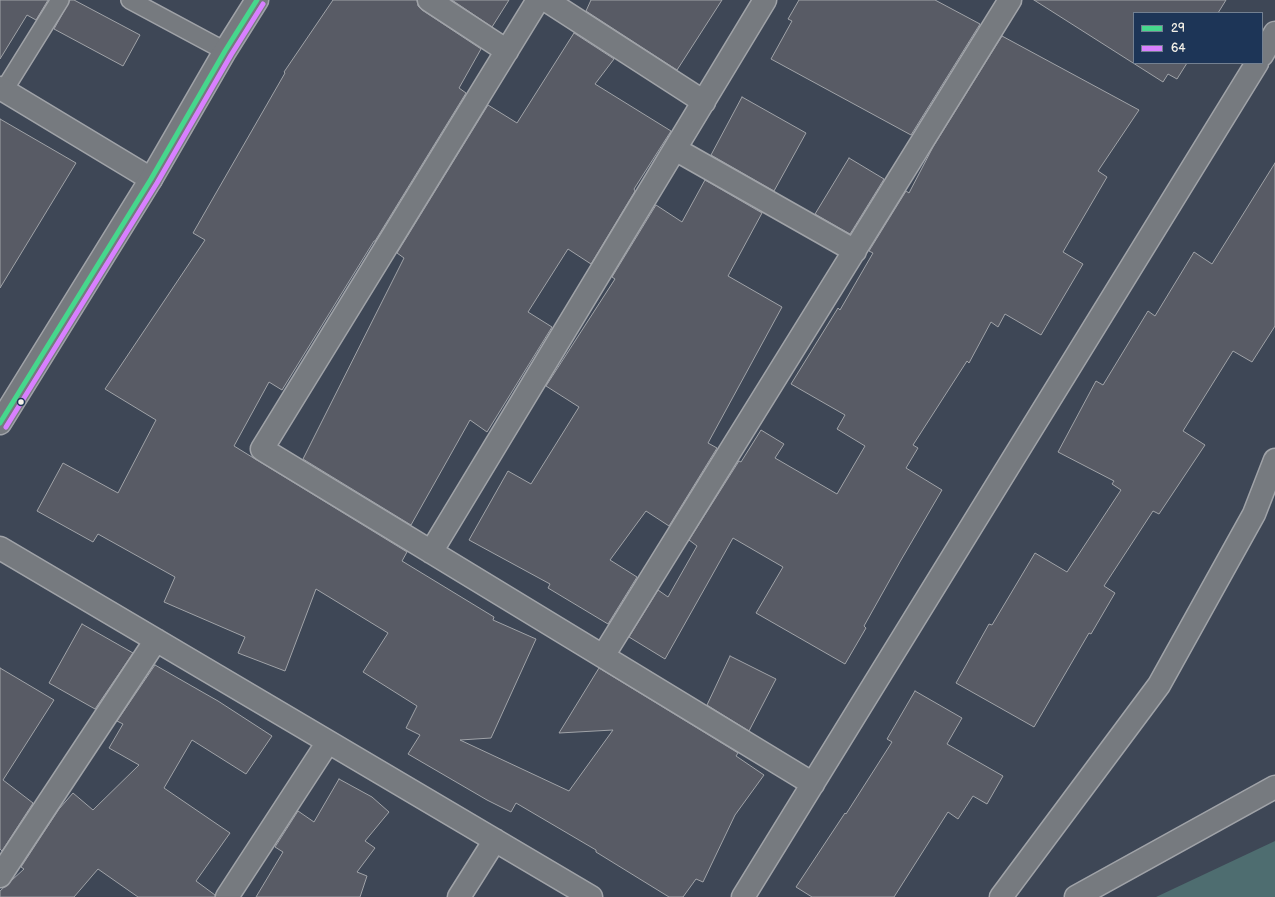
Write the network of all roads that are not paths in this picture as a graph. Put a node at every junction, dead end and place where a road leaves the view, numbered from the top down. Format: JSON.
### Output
{"nodes":[{"id":1,"x":60,"y":0,"type":"edge"},
{"id":2,"x":130,"y":0,"type":"edge"},
{"id":3,"x":257,"y":0,"type":"edge"},
{"id":4,"x":430,"y":0,"type":"edge"},
{"id":5,"x":538,"y":0,"type":"edge"},
{"id":6,"x":546,"y":0,"type":"edge"},
{"id":7,"x":765,"y":0,"type":"edge"},
{"id":8,"x":1010,"y":0,"type":"edge"},
{"id":9,"x":1275,"y":34,"type":"edge"},
{"id":10,"x":225,"y":51,"type":"junction"},
{"id":11,"x":506,"y":51,"type":"junction"},
{"id":12,"x":1263,"y":53,"type":"edge"},
{"id":13,"x":1256,"y":64,"type":"edge"},
{"id":14,"x":2,"y":89,"type":"edge"},
{"id":15,"x":704,"y":102,"type":"junction"},
{"id":16,"x":675,"y":149,"type":"junction"},
{"id":17,"x":151,"y":179,"type":"junction"},
{"id":18,"x":855,"y":250,"type":"junction"},
{"id":19,"x":0,"y":423,"type":"edge"},
{"id":20,"x":1275,"y":460,"type":"edge"},
{"id":21,"x":0,"y":548,"type":"edge"},
{"id":22,"x":431,"y":552,"type":"junction"},
{"id":23,"x":156,"y":640,"type":"junction"},
{"id":24,"x":604,"y":656,"type":"junction"},
{"id":25,"x":328,"y":742,"type":"junction"},
{"id":26,"x":812,"y":784,"type":"junction"},
{"id":27,"x":1275,"y":787,"type":"edge"},
{"id":28,"x":495,"y":840,"type":"junction"},
{"id":29,"x":0,"y":876,"type":"edge"},
{"id":30,"x":227,"y":897,"type":"edge"},
{"id":31,"x":459,"y":897,"type":"edge"},
{"id":32,"x":591,"y":897,"type":"edge"},
{"id":33,"x":743,"y":897,"type":"edge"},
{"id":34,"x":1001,"y":897,"type":"edge"},
{"id":35,"x":1076,"y":897,"type":"edge"}],
"edges":[{"from":1,"to":14,"type":"lane"},
{"from":2,"to":10,"type":"lane"},
{"from":3,"to":10,"type":"street"},
{"from":4,"to":11,"type":"street"},
{"from":5,"to":11,"type":"street"},
{"from":6,"to":15,"type":"street"},
{"from":7,"to":15,"type":"street"},
{"from":8,"to":18,"type":"street"},
{"from":9,"to":12,"type":"street"},
{"from":10,"to":17,"type":"street"},
{"from":11,"to":22,"type":"street"},
{"from":13,"to":26,"type":"street"},
{"from":14,"to":17,"type":"street"},
{"from":15,"to":16,"type":"street"},
{"from":16,"to":18,"type":"street"},
{"from":16,"to":22,"type":"street"},
{"from":17,"to":19,"type":"street"},
{"from":18,"to":24,"type":"street"},
{"from":20,"to":34,"type":"street"},
{"from":21,"to":23,"type":"street"},
{"from":22,"to":24,"type":"street"},
{"from":23,"to":25,"type":"street"},
{"from":23,"to":29,"type":"street"},
{"from":24,"to":26,"type":"street"},
{"from":25,"to":28,"type":"street"},
{"from":25,"to":30,"type":"street"},
{"from":26,"to":33,"type":"street"},
{"from":27,"to":35,"type":"street"},
{"from":28,"to":31,"type":"street"},
{"from":28,"to":32,"type":"street"}]}
